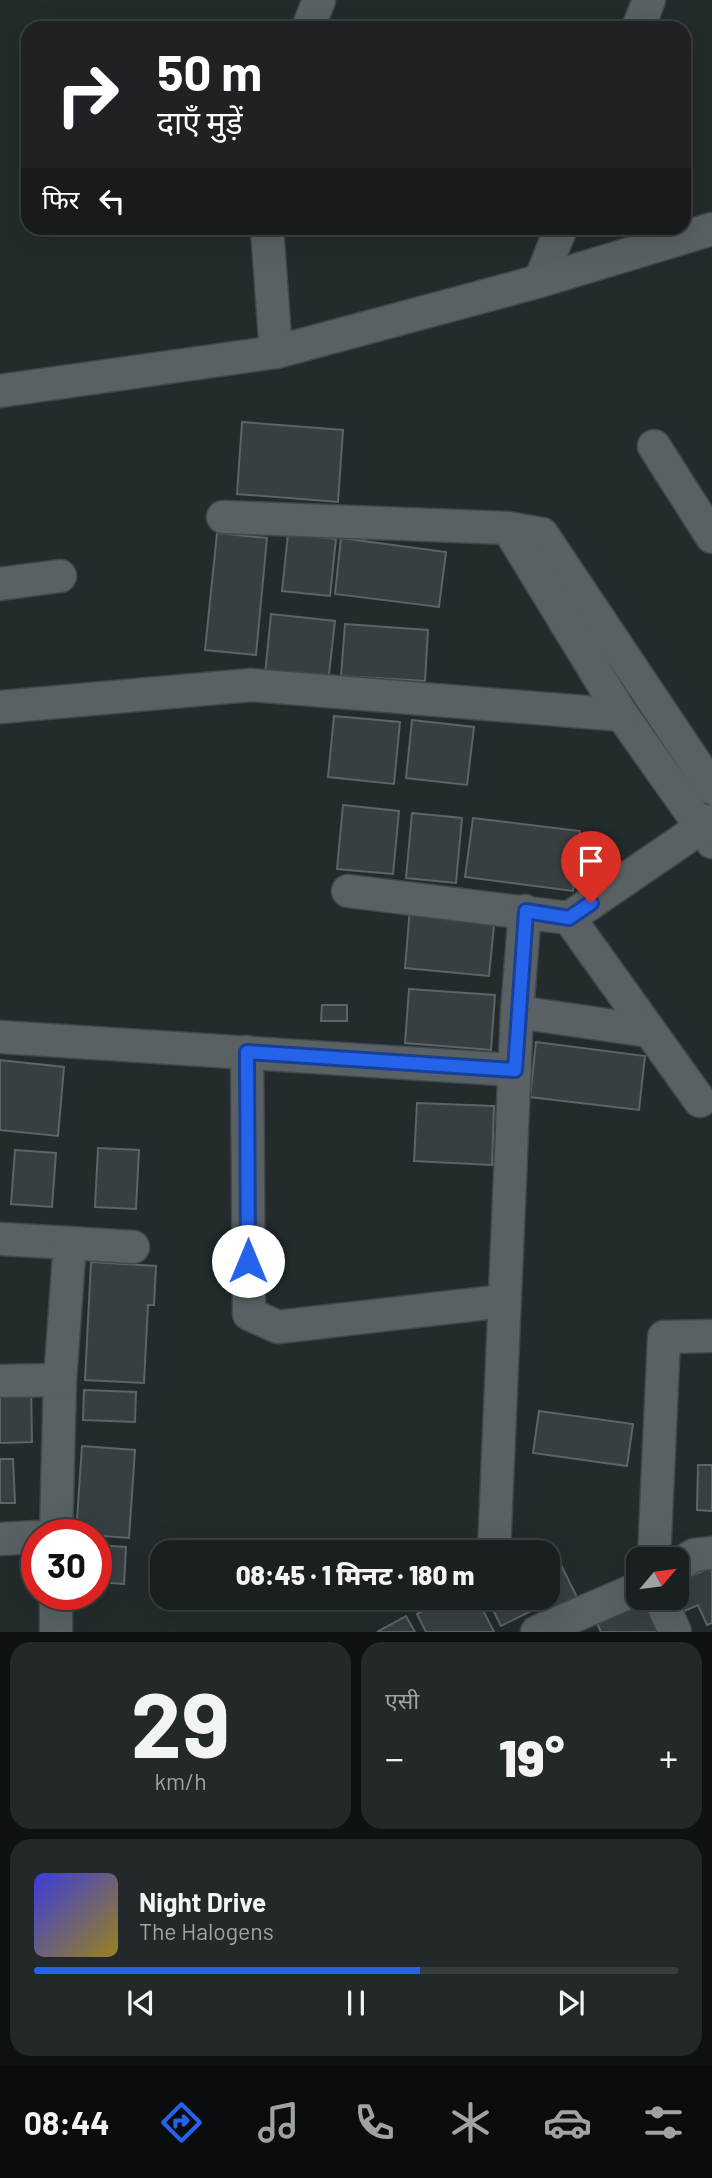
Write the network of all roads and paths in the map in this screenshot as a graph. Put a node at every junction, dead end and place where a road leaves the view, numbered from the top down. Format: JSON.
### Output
{"nodes":[{"id":1,"x":319,"y":0,"type":"edge"},
{"id":2,"x":649,"y":0,"type":"edge"},
{"id":3,"x":311,"y":21,"type":"edge"},
{"id":4,"x":641,"y":21,"type":"edge"},
{"id":5,"x":712,"y":229,"type":"edge"},
{"id":6,"x":268,"y":235,"type":"edge"},
{"id":7,"x":558,"y":235,"type":"edge"},
{"id":8,"x":540,"y":281,"type":"junction"},
{"id":9,"x":276,"y":352,"type":"junction"},
{"id":10,"x":0,"y":391,"type":"edge"},
{"id":11,"x":654,"y":446,"type":"dead end"},
{"id":12,"x":223,"y":517,"type":"dead end"},
{"id":13,"x":508,"y":528,"type":"junction"},
{"id":14,"x":712,"y":537,"type":"edge"},
{"id":15,"x":60,"y":576,"type":"dead end"},
{"id":16,"x":0,"y":584,"type":"edge"},
{"id":17,"x":0,"y":707,"type":"edge"},
{"id":18,"x":622,"y":715,"type":"junction"},
{"id":19,"x":712,"y":788,"type":"edge"},
{"id":20,"x":709,"y":829,"type":"edge"},
{"id":21,"x":348,"y":891,"type":"dead end"},
{"id":22,"x":526,"y":911,"type":"junction"},
{"id":23,"x":569,"y":918,"type":"junction"},
{"id":24,"x":517,"y":1012,"type":"junction"},
{"id":25,"x":649,"y":1031,"type":"junction"},
{"id":26,"x":0,"y":1037,"type":"edge"},
{"id":27,"x":247,"y":1052,"type":"junction"},
{"id":28,"x":515,"y":1070,"type":"junction"},
{"id":29,"x":700,"y":1101,"type":"dead end"},
{"id":30,"x":0,"y":1239,"type":"edge"},
{"id":31,"x":70,"y":1243,"type":"junction"},
{"id":32,"x":133,"y":1247,"type":"dead end"},
{"id":33,"x":504,"y":1301,"type":"junction"},
{"id":34,"x":712,"y":1336,"type":"edge"},
{"id":35,"x":60,"y":1380,"type":"junction"},
{"id":36,"x":0,"y":1381,"type":"edge"},
{"id":37,"x":56,"y":1519,"type":"edge"},
{"id":38,"x":21,"y":1538,"type":"edge"},
{"id":39,"x":0,"y":1539,"type":"edge"},
{"id":40,"x":494,"y":1540,"type":"edge"},
{"id":41,"x":655,"y":1547,"type":"edge"},
{"id":42,"x":712,"y":1553,"type":"edge"},
{"id":43,"x":690,"y":1558,"type":"edge"},
{"id":44,"x":626,"y":1594,"type":"edge"},
{"id":45,"x":56,"y":1610,"type":"edge"},
{"id":46,"x":665,"y":1610,"type":"edge"},
{"id":47,"x":57,"y":1632,"type":"edge"},
{"id":48,"x":537,"y":1632,"type":"edge"},
{"id":49,"x":675,"y":1632,"type":"edge"}],
"edges":[{"from":1,"to":3,"type":"street"},
{"from":2,"to":4,"type":"street"},
{"from":5,"to":8,"type":"street"},
{"from":6,"to":9,"type":"street"},
{"from":7,"to":8,"type":"street"},
{"from":8,"to":9,"type":"street"},
{"from":9,"to":10,"type":"street"},
{"from":11,"to":14,"type":"street"},
{"from":12,"to":13,"type":"street"},
{"from":13,"to":18,"type":"street"},
{"from":13,"to":19,"type":"street"},
{"from":15,"to":16,"type":"street"},
{"from":17,"to":18,"type":"street"},
{"from":18,"to":20,"type":"street"},
{"from":20,"to":23,"type":"street"},
{"from":21,"to":22,"type":"street"},
{"from":22,"to":23,"type":"street"},
{"from":22,"to":24,"type":"street"},
{"from":23,"to":25,"type":"street"},
{"from":24,"to":25,"type":"street"},
{"from":24,"to":28,"type":"street"},
{"from":25,"to":29,"type":"street"},
{"from":26,"to":27,"type":"street"},
{"from":27,"to":28,"type":"street"},
{"from":27,"to":33,"type":"street"},
{"from":28,"to":33,"type":"street"},
{"from":30,"to":31,"type":"street"},
{"from":31,"to":32,"type":"street"},
{"from":31,"to":35,"type":"street"},
{"from":33,"to":40,"type":"street"},
{"from":34,"to":41,"type":"street"},
{"from":35,"to":36,"type":"street"},
{"from":35,"to":37,"type":"street"},
{"from":38,"to":39,"type":"street"},
{"from":42,"to":43,"type":"street"},
{"from":44,"to":48,"type":"street"},
{"from":45,"to":47,"type":"street"},
{"from":46,"to":49,"type":"street"}]}
